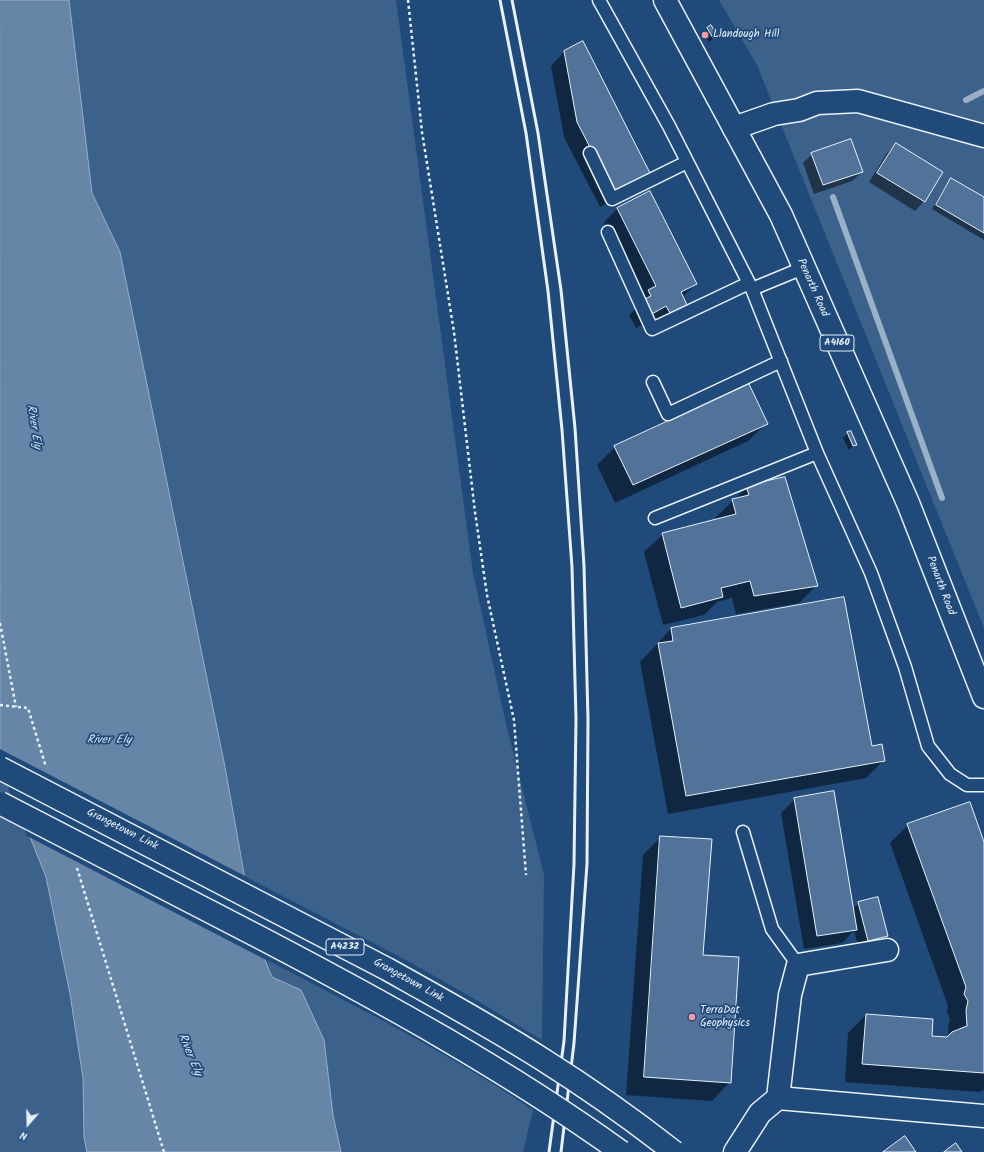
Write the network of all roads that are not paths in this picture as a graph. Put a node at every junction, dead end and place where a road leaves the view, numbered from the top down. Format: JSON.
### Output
{"nodes":[{"id":1,"x":599,"y":0,"type":"edge"},
{"id":2,"x":665,"y":0,"type":"edge"},
{"id":3,"x":734,"y":128,"type":"junction"},
{"id":4,"x":984,"y":136,"type":"edge"},
{"id":5,"x":590,"y":153,"type":"dead end"},
{"id":6,"x":687,"y":162,"type":"junction"},
{"id":7,"x":608,"y":232,"type":"dead end"},
{"id":8,"x":803,"y":268,"type":"junction"},
{"id":9,"x":751,"y":286,"type":"junction"},
{"id":10,"x":781,"y":362,"type":"junction"},
{"id":11,"x":653,"y":382,"type":"dead end"},
{"id":12,"x":817,"y":454,"type":"junction"},
{"id":13,"x":655,"y":518,"type":"dead end"},
{"id":14,"x":984,"y":697,"type":"edge"},
{"id":15,"x":0,"y":768,"type":"edge"},
{"id":16,"x":984,"y":785,"type":"edge"},
{"id":17,"x":0,"y":803,"type":"edge"},
{"id":18,"x":743,"y":832,"type":"dead end"},
{"id":19,"x":887,"y":950,"type":"dead end"},
{"id":20,"x":798,"y":964,"type":"junction"},
{"id":21,"x":778,"y":1098,"type":"junction"},
{"id":22,"x":984,"y":1116,"type":"edge"},
{"id":23,"x":621,"y":1152,"type":"edge"},
{"id":24,"x":674,"y":1152,"type":"edge"},
{"id":25,"x":736,"y":1152,"type":"edge"}],
"edges":[{"from":1,"to":6,"type":"lane"},
{"from":2,"to":3,"type":"main road","name":"Penarth Road","number":"A4160"},
{"from":3,"to":4,"type":"main road"},
{"from":3,"to":8,"type":"main road","name":"Penarth Road","number":"A4160"},
{"from":5,"to":6,"type":"lane"},
{"from":6,"to":9,"type":"lane"},
{"from":7,"to":9,"type":"lane"},
{"from":8,"to":9,"type":"lane"},
{"from":8,"to":14,"type":"main road","name":"Penarth Road","number":"A4160"},
{"from":9,"to":10,"type":"lane"},
{"from":10,"to":11,"type":"lane"},
{"from":10,"to":12,"type":"lane"},
{"from":12,"to":13,"type":"lane"},
{"from":12,"to":16,"type":"lane"},
{"from":15,"to":24,"type":"main road","name":"Grangetown Link","number":"A4232","bridge":true},
{"from":17,"to":23,"type":"main road","number":"A4232","bridge":true},
{"from":18,"to":20,"type":"lane"},
{"from":19,"to":20,"type":"main road"},
{"from":20,"to":21,"type":"main road"},
{"from":21,"to":22,"type":"main road"},
{"from":21,"to":25,"type":"main road"}]}
